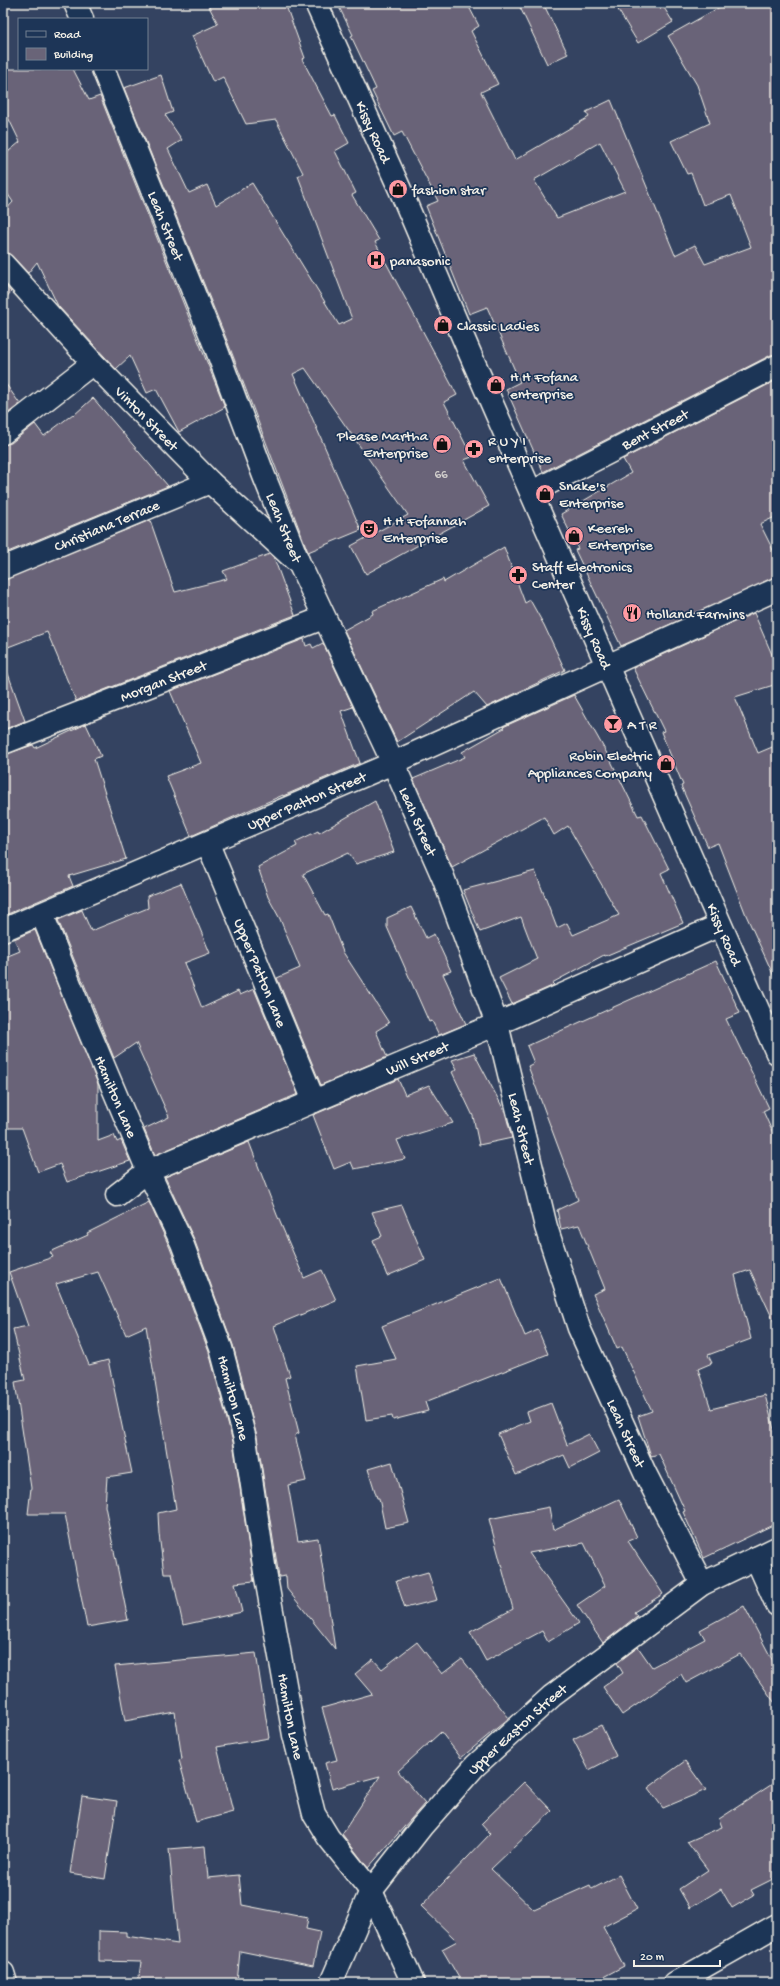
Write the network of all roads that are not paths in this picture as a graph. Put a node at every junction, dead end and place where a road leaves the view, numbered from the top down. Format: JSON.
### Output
{"nodes":[{"id":1,"x":75,"y":3,"type":"edge"},
{"id":2,"x":316,"y":3,"type":"edge"},
{"id":3,"x":82,"y":18,"type":"edge"},
{"id":4,"x":103,"y":70,"type":"edge"},
{"id":5,"x":3,"y":264,"type":"edge"},
{"id":6,"x":93,"y":363,"type":"junction"},
{"id":7,"x":777,"y":366,"type":"edge"},
{"id":8,"x":3,"y":433,"type":"edge"},
{"id":9,"x":210,"y":482,"type":"junction"},
{"id":10,"x":532,"y":492,"type":"junction"},
{"id":11,"x":299,"y":563,"type":"junction"},
{"id":12,"x":3,"y":568,"type":"edge"},
{"id":13,"x":777,"y":589,"type":"edge"},
{"id":14,"x":323,"y":618,"type":"junction"},
{"id":15,"x":607,"y":664,"type":"junction"},
{"id":16,"x":3,"y":743,"type":"edge"},
{"id":17,"x":393,"y":763,"type":"junction"},
{"id":18,"x":208,"y":844,"type":"junction"},
{"id":19,"x":42,"y":914,"type":"junction"},
{"id":20,"x":720,"y":925,"type":"junction"},
{"id":21,"x":3,"y":930,"type":"edge"},
{"id":22,"x":497,"y":1024,"type":"junction"},
{"id":23,"x":777,"y":1053,"type":"edge"},
{"id":24,"x":314,"y":1100,"type":"junction"},
{"id":25,"x":148,"y":1171,"type":"junction"},
{"id":26,"x":117,"y":1195,"type":"dead end"},
{"id":27,"x":777,"y":1548,"type":"edge"},
{"id":28,"x":756,"y":1558,"type":"junction"},
{"id":29,"x":702,"y":1584,"type":"junction"},
{"id":30,"x":777,"y":1605,"type":"edge"},
{"id":31,"x":371,"y":1891,"type":"junction"},
{"id":32,"x":777,"y":1925,"type":"edge"},
{"id":33,"x":3,"y":1973,"type":"edge"},
{"id":34,"x":6,"y":1983,"type":"edge"},
{"id":35,"x":331,"y":1983,"type":"edge"},
{"id":36,"x":414,"y":1983,"type":"edge"},
{"id":37,"x":675,"y":1983,"type":"edge"}],
"edges":[{"from":1,"to":3,"type":"street"},
{"from":2,"to":10,"type":"street","name":"Kissy Road"},
{"from":4,"to":11,"type":"street","name":"Leah Street"},
{"from":5,"to":6,"type":"street","name":"Vinton Street"},
{"from":6,"to":8,"type":"street"},
{"from":6,"to":9,"type":"street","name":"Vinton Street"},
{"from":7,"to":10,"type":"street","name":"Bent Street"},
{"from":9,"to":11,"type":"street","name":"Vinton Street"},
{"from":9,"to":12,"type":"street","name":"Christiana Terrace"},
{"from":10,"to":15,"type":"street","name":"Kissy Road"},
{"from":11,"to":14,"type":"street","name":"Leah Street"},
{"from":13,"to":15,"type":"street","name":"Upper Patton Street"},
{"from":14,"to":16,"type":"street","name":"Morgan Street"},
{"from":14,"to":17,"type":"street","name":"Leah Street"},
{"from":15,"to":17,"type":"street","name":"Upper Patton Street"},
{"from":15,"to":20,"type":"street","name":"Kissy Road"},
{"from":17,"to":18,"type":"street","name":"Upper Patton Street"},
{"from":17,"to":22,"type":"street","name":"Leah Street"},
{"from":18,"to":19,"type":"street","name":"Upper Patton Street"},
{"from":18,"to":24,"type":"street","name":"Upper Patton Lane"},
{"from":19,"to":21,"type":"street","name":"Upper Patton Street"},
{"from":19,"to":25,"type":"street","name":"Hamilton Lane"},
{"from":20,"to":22,"type":"street","name":"Will Street"},
{"from":20,"to":23,"type":"street","name":"Kissy Road"},
{"from":22,"to":24,"type":"street","name":"Will Street"},
{"from":22,"to":29,"type":"street","name":"Leah Street"},
{"from":24,"to":25,"type":"street","name":"Will Street"},
{"from":25,"to":26,"type":"street","name":"Will Street"},
{"from":25,"to":31,"type":"street","name":"Hamilton Lane"},
{"from":27,"to":28,"type":"street","name":"Upper Easton Street"},
{"from":28,"to":29,"type":"street","name":"Upper Easton Street"},
{"from":28,"to":30,"type":"street"},
{"from":29,"to":31,"type":"street","name":"Upper Easton Street"},
{"from":31,"to":35,"type":"street","name":"Upper Easton Street"},
{"from":31,"to":36,"type":"street","name":"Hamilton Lane"},
{"from":32,"to":37,"type":"street"},
{"from":33,"to":34,"type":"street"}]}
